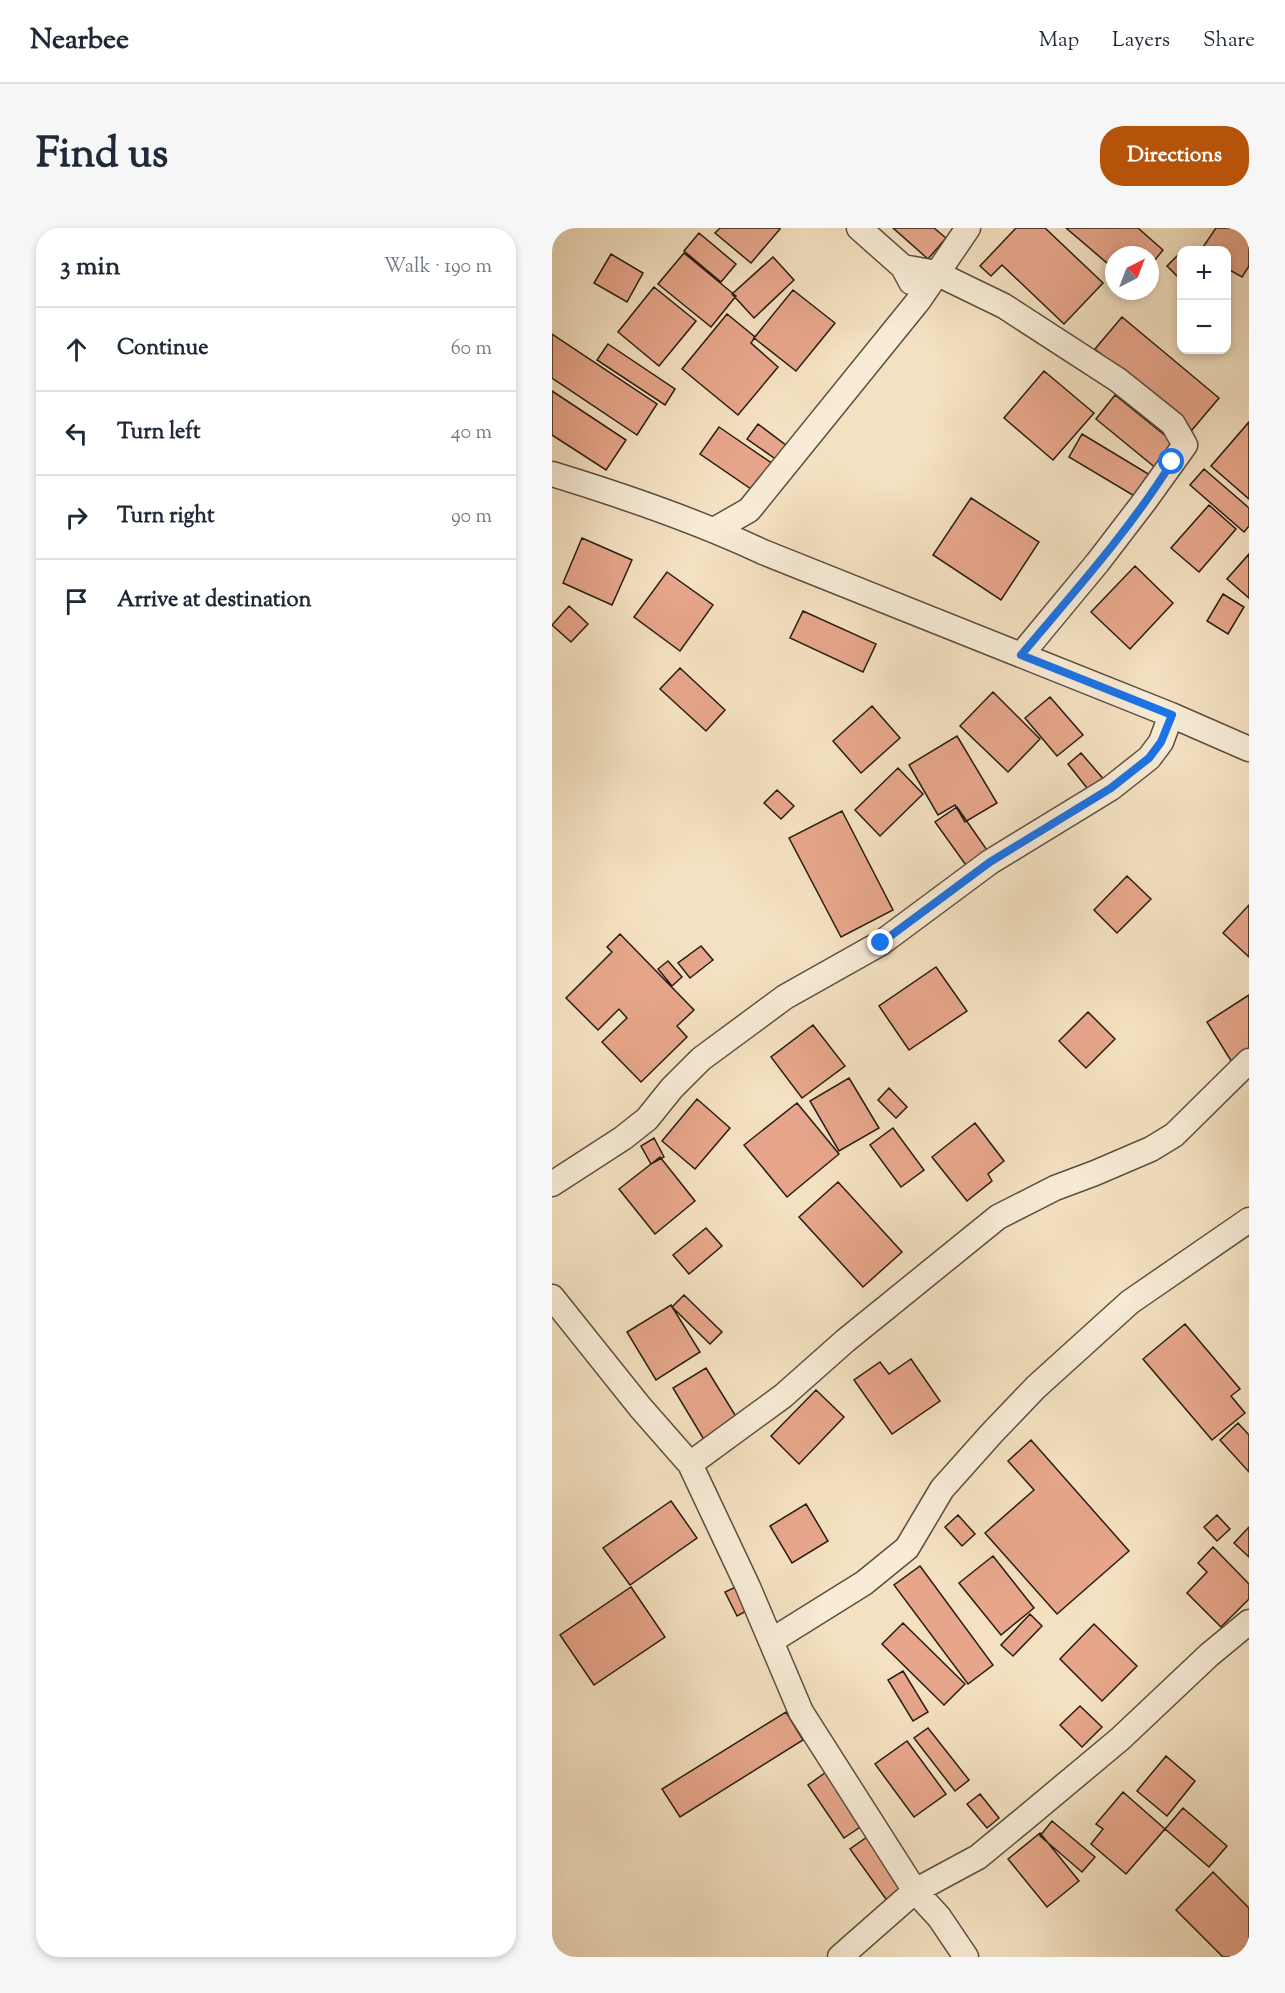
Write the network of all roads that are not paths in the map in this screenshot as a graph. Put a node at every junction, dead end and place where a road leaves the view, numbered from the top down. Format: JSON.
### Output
{"nodes":[{"id":1,"x":859,"y":228,"type":"edge"},
{"id":2,"x":968,"y":228,"type":"edge"},
{"id":3,"x":903,"y":267,"type":"junction"},
{"id":4,"x":936,"y":273,"type":"junction"},
{"id":5,"x":919,"y":300,"type":"junction"},
{"id":6,"x":552,"y":474,"type":"edge"},
{"id":7,"x":749,"y":510,"type":"junction"},
{"id":8,"x":714,"y":530,"type":"junction"},
{"id":9,"x":763,"y":552,"type":"junction"},
{"id":10,"x":1021,"y":655,"type":"junction"},
{"id":11,"x":1172,"y":715,"type":"junction"},
{"id":12,"x":1249,"y":749,"type":"edge"},
{"id":13,"x":1249,"y":1061,"type":"edge"},
{"id":14,"x":552,"y":1184,"type":"edge"},
{"id":15,"x":1249,"y":1220,"type":"edge"},
{"id":16,"x":552,"y":1297,"type":"edge"},
{"id":17,"x":690,"y":1464,"type":"junction"},
{"id":18,"x":1249,"y":1622,"type":"edge"},
{"id":19,"x":771,"y":1641,"type":"junction"},
{"id":20,"x":915,"y":1891,"type":"junction"},
{"id":21,"x":967,"y":1956,"type":"edge"},
{"id":22,"x":840,"y":1957,"type":"edge"}],
"edges":[{"from":1,"to":3,"type":"street"},
{"from":2,"to":4,"type":"street"},
{"from":3,"to":4,"type":"street"},
{"from":3,"to":5,"type":"street"},
{"from":4,"to":5,"type":"street"},
{"from":4,"to":10,"type":"street"},
{"from":5,"to":7,"type":"street"},
{"from":6,"to":8,"type":"street"},
{"from":7,"to":8,"type":"street"},
{"from":7,"to":9,"type":"street"},
{"from":8,"to":9,"type":"street"},
{"from":9,"to":10,"type":"street"},
{"from":10,"to":11,"type":"street"},
{"from":11,"to":12,"type":"street"},
{"from":11,"to":14,"type":"street"},
{"from":13,"to":17,"type":"street"},
{"from":15,"to":19,"type":"street"},
{"from":16,"to":17,"type":"street"},
{"from":17,"to":19,"type":"street"},
{"from":18,"to":20,"type":"street"},
{"from":19,"to":20,"type":"street"},
{"from":20,"to":21,"type":"street"},
{"from":20,"to":22,"type":"street"}]}
